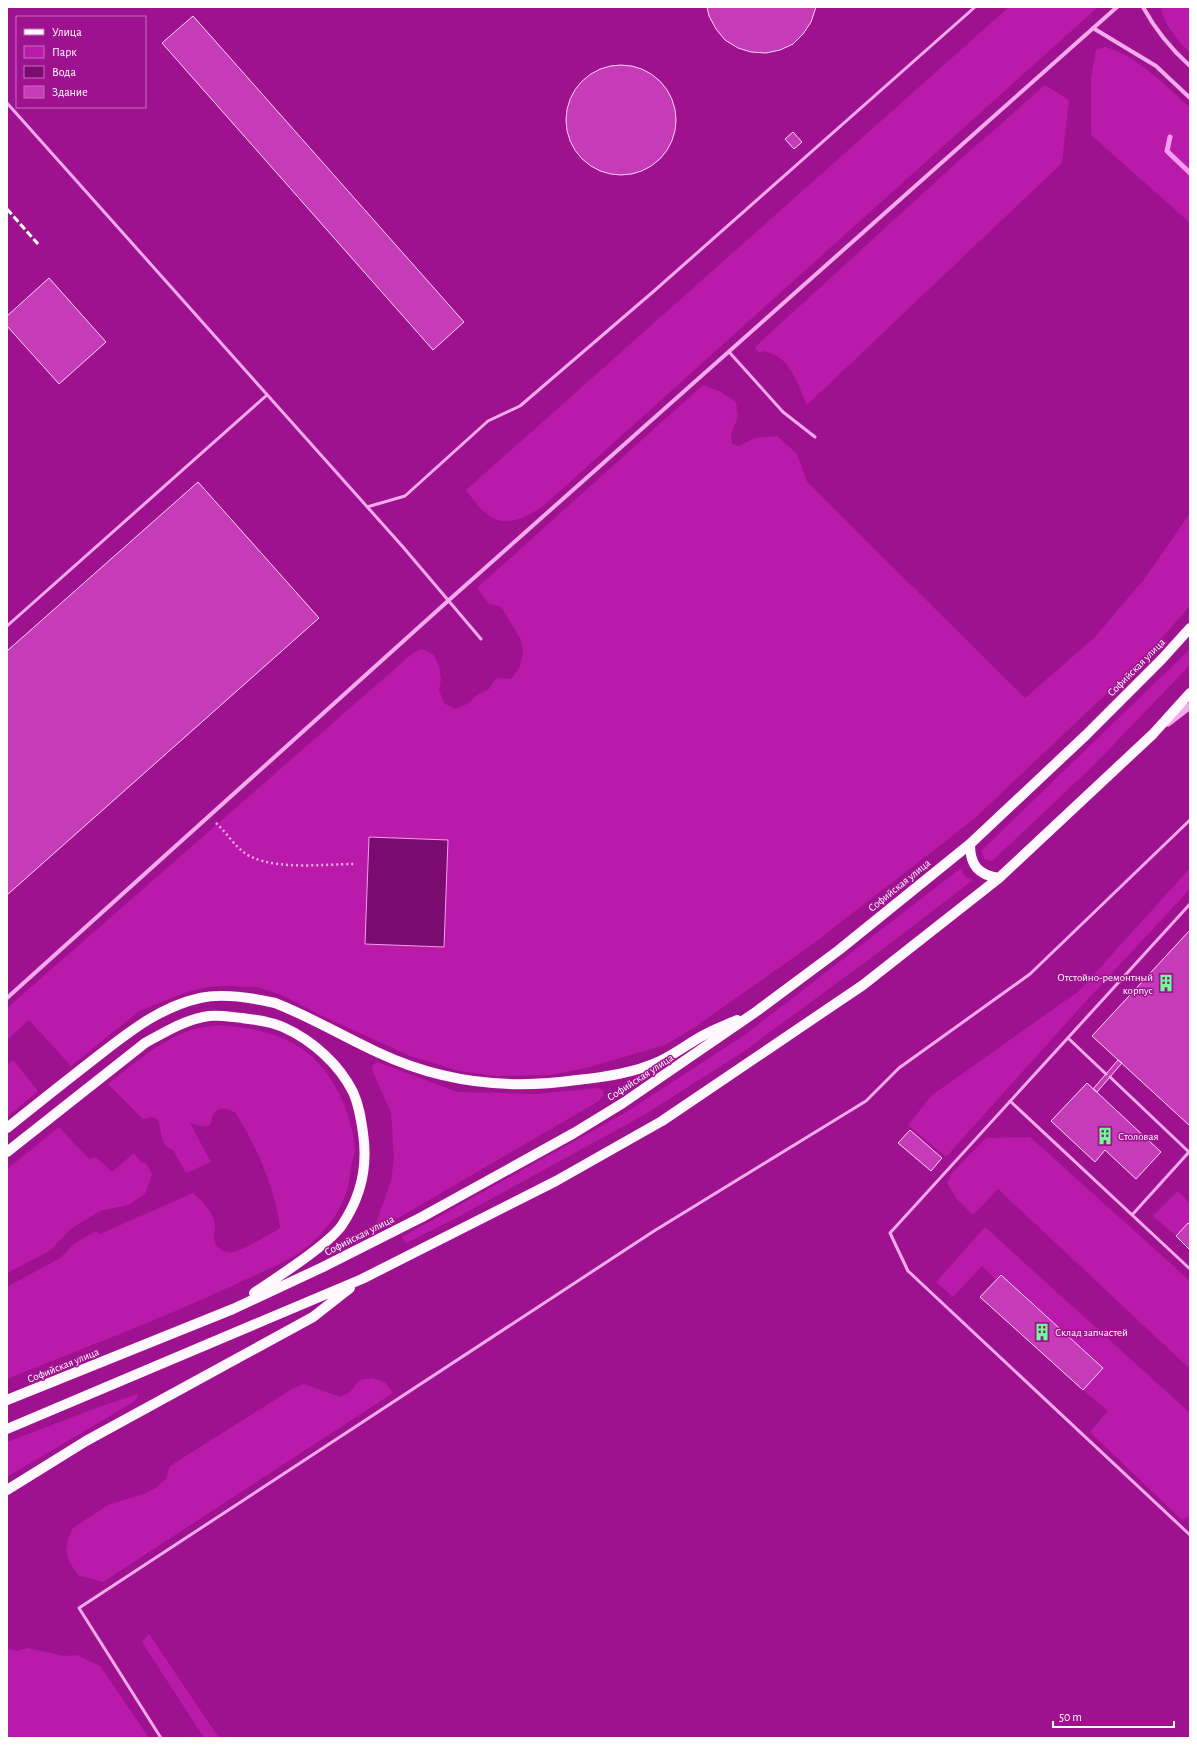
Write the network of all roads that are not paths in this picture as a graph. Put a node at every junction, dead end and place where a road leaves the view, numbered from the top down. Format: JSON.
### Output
{"nodes":[{"id":1,"x":976,"y":7,"type":"edge"},
{"id":2,"x":1117,"y":7,"type":"edge"},
{"id":3,"x":1143,"y":7,"type":"edge"},
{"id":4,"x":1093,"y":28,"type":"junction"},
{"id":5,"x":1190,"y":66,"type":"edge"},
{"id":6,"x":1190,"y":98,"type":"edge"},
{"id":7,"x":7,"y":103,"type":"edge"},
{"id":8,"x":730,"y":352,"type":"junction"},
{"id":9,"x":267,"y":395,"type":"junction"},
{"id":10,"x":815,"y":437,"type":"dead end"},
{"id":11,"x":367,"y":507,"type":"junction"},
{"id":12,"x":449,"y":600,"type":"junction"},
{"id":13,"x":7,"y":626,"type":"edge"},
{"id":14,"x":1190,"y":628,"type":"edge"},
{"id":15,"x":481,"y":638,"type":"dead end"},
{"id":16,"x":1190,"y":693,"type":"edge"},
{"id":17,"x":1190,"y":706,"type":"edge"},
{"id":18,"x":1153,"y":734,"type":"junction"},
{"id":19,"x":1190,"y":820,"type":"edge"},
{"id":20,"x":970,"y":844,"type":"junction"},
{"id":21,"x":999,"y":878,"type":"junction"},
{"id":22,"x":1190,"y":904,"type":"edge"},
{"id":23,"x":7,"y":998,"type":"edge"},
{"id":24,"x":758,"y":1011,"type":"junction"},
{"id":25,"x":1068,"y":1038,"type":"junction"},
{"id":26,"x":1106,"y":1074,"type":"dead end"},
{"id":27,"x":1110,"y":1077,"type":"dead end"},
{"id":28,"x":1010,"y":1101,"type":"junction"},
{"id":29,"x":7,"y":1128,"type":"edge"},
{"id":30,"x":7,"y":1152,"type":"edge"},
{"id":31,"x":1189,"y":1152,"type":"edge"},
{"id":32,"x":1132,"y":1215,"type":"junction"},
{"id":33,"x":1190,"y":1269,"type":"edge"},
{"id":34,"x":362,"y":1279,"type":"junction"},
{"id":35,"x":233,"y":1308,"type":"junction"},
{"id":36,"x":7,"y":1400,"type":"edge"},
{"id":37,"x":7,"y":1429,"type":"edge"},
{"id":38,"x":7,"y":1490,"type":"edge"},
{"id":39,"x":1190,"y":1535,"type":"edge"},
{"id":40,"x":161,"y":1738,"type":"edge"}],
"edges":[{"from":1,"to":11,"type":"lane"},
{"from":2,"to":4,"type":"street"},
{"from":3,"to":5,"type":"street"},
{"from":4,"to":6,"type":"street"},
{"from":4,"to":8,"type":"street"},
{"from":7,"to":9,"type":"lane"},
{"from":8,"to":10,"type":"lane"},
{"from":8,"to":12,"type":"street"},
{"from":9,"to":11,"type":"lane"},
{"from":9,"to":13,"type":"lane"},
{"from":11,"to":12,"type":"lane"},
{"from":12,"to":15,"type":"lane"},
{"from":12,"to":23,"type":"street"},
{"from":14,"to":20,"type":"main road","name":"Софийская улица"},
{"from":16,"to":18,"type":"main road"},
{"from":17,"to":18,"type":"street"},
{"from":18,"to":21,"type":"main road"},
{"from":19,"to":40,"type":"lane"},
{"from":20,"to":21,"type":"main road"},
{"from":20,"to":24,"type":"main road","name":"Софийская улица"},
{"from":21,"to":34,"type":"main road"},
{"from":22,"to":25,"type":"lane"},
{"from":24,"to":29,"type":"main road"},
{"from":24,"to":35,"type":"main road","name":"Софийская улица"},
{"from":25,"to":26,"type":"lane"},
{"from":25,"to":28,"type":"lane"},
{"from":27,"to":31,"type":"lane"},
{"from":28,"to":32,"type":"lane"},
{"from":28,"to":39,"type":"lane"},
{"from":30,"to":35,"type":"main road"},
{"from":31,"to":32,"type":"lane"},
{"from":32,"to":33,"type":"lane"},
{"from":34,"to":37,"type":"main road"},
{"from":34,"to":38,"type":"main road"},
{"from":35,"to":36,"type":"main road","name":"Софийская улица"}]}
